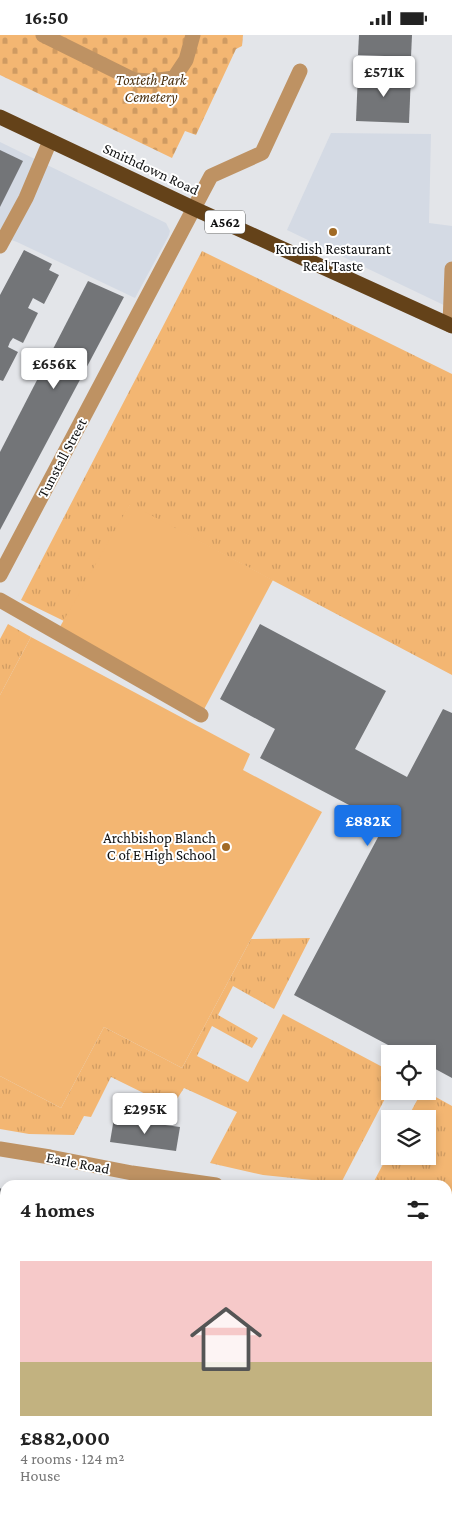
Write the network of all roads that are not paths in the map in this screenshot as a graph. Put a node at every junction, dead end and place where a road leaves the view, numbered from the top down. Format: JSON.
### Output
{"nodes":[{"id":1,"x":43,"y":35,"type":"edge"},
{"id":2,"x":193,"y":35,"type":"edge"},
{"id":3,"x":300,"y":71,"type":"dead end"},
{"id":4,"x":0,"y":117,"type":"edge"},
{"id":5,"x":50,"y":141,"type":"junction"},
{"id":6,"x":195,"y":209,"type":"junction"},
{"id":7,"x":0,"y":246,"type":"edge"},
{"id":8,"x":452,"y":269,"type":"edge"},
{"id":9,"x":451,"y":325,"type":"edge"},
{"id":10,"x":0,"y":575,"type":"edge"},
{"id":11,"x":0,"y":599,"type":"edge"},
{"id":12,"x":200,"y":715,"type":"dead end"},
{"id":13,"x":0,"y":1149,"type":"edge"},
{"id":14,"x":129,"y":1179,"type":"edge"},
{"id":15,"x":144,"y":1180,"type":"edge"}],
"edges":[{"from":1,"to":2,"type":"street"},
{"from":3,"to":6,"type":"street","name":"Tunstall Street"},
{"from":4,"to":5,"type":"highway","name":"Smithdown Road","number":"A562"},
{"from":5,"to":6,"type":"highway","name":"Smithdown Road","number":"A562"},
{"from":5,"to":7,"type":"street"},
{"from":6,"to":9,"type":"highway","name":"Smithdown Road","number":"A562"},
{"from":6,"to":10,"type":"street","name":"Tunstall Street"},
{"from":8,"to":9,"type":"street"},
{"from":11,"to":12,"type":"street"},
{"from":13,"to":14,"type":"street","name":"Earle Road"},
{"from":14,"to":15,"type":"street","name":"Earle Road"}]}
